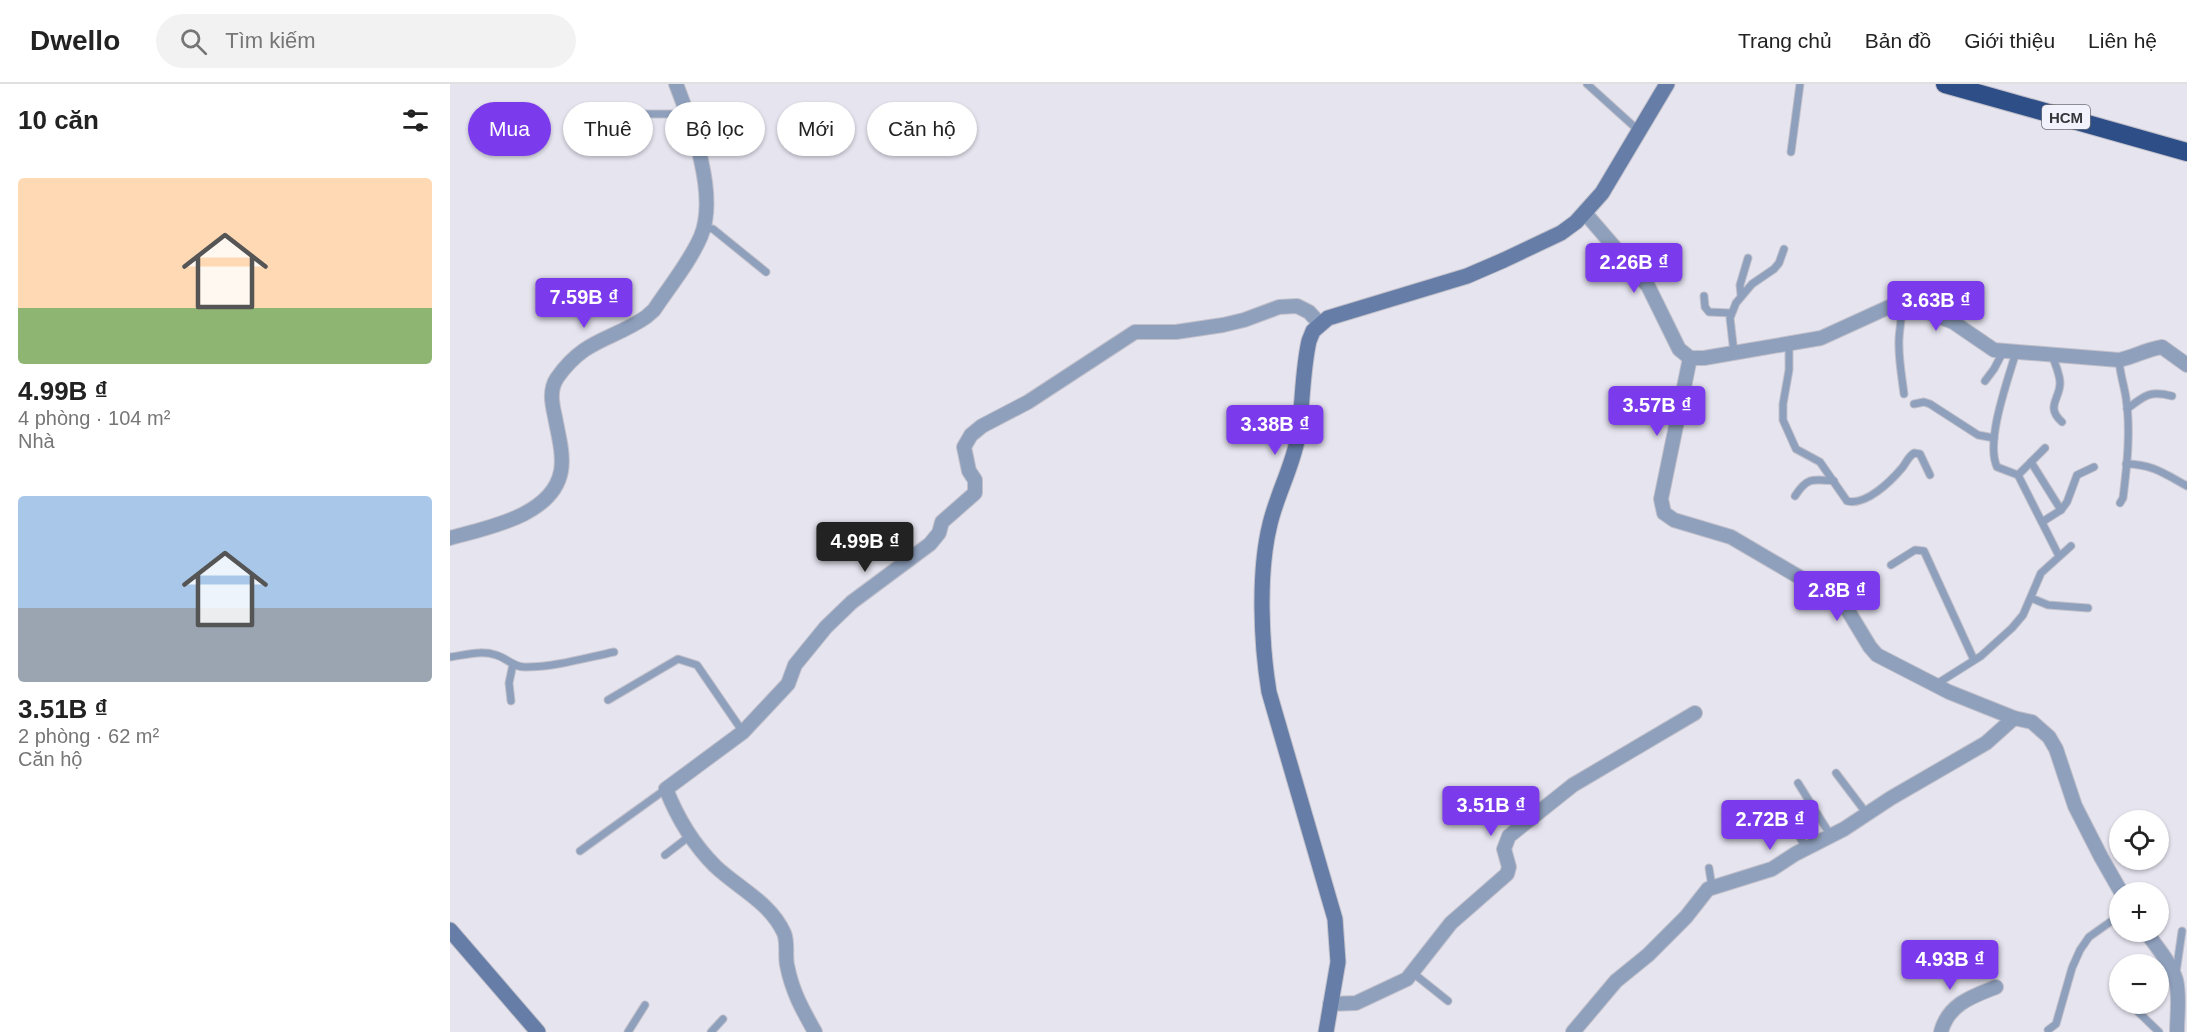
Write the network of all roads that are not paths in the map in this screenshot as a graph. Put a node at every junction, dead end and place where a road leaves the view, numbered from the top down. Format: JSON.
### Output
{"nodes":[{"id":1,"x":676,"y":84,"type":"edge"},
{"id":2,"x":1587,"y":84,"type":"edge"},
{"id":3,"x":1666,"y":84,"type":"edge"},
{"id":4,"x":1800,"y":84,"type":"edge"},
{"id":5,"x":1945,"y":84,"type":"edge"},
{"id":6,"x":683,"y":102,"type":"edge"},
{"id":7,"x":1639,"y":131,"type":"junction"},
{"id":8,"x":1791,"y":152,"type":"dead end"},
{"id":9,"x":2187,"y":153,"type":"edge"},
{"id":10,"x":699,"y":156,"type":"edge"},
{"id":11,"x":1585,"y":213,"type":"junction"},
{"id":12,"x":704,"y":228,"type":"junction"},
{"id":13,"x":1784,"y":249,"type":"dead end"},
{"id":14,"x":1748,"y":258,"type":"dead end"},
{"id":15,"x":766,"y":272,"type":"dead end"},
{"id":16,"x":1741,"y":295,"type":"junction"},
{"id":17,"x":1704,"y":296,"type":"dead end"},
{"id":18,"x":1901,"y":304,"type":"junction"},
{"id":19,"x":1731,"y":313,"type":"junction"},
{"id":20,"x":1320,"y":324,"type":"junction"},
{"id":21,"x":1788,"y":343,"type":"junction"},
{"id":22,"x":2009,"y":352,"type":"junction"},
{"id":23,"x":1734,"y":353,"type":"junction"},
{"id":24,"x":2052,"y":355,"type":"junction"},
{"id":25,"x":1690,"y":358,"type":"junction"},
{"id":26,"x":2119,"y":360,"type":"junction"},
{"id":27,"x":2187,"y":365,"type":"edge"},
{"id":28,"x":1985,"y":381,"type":"dead end"},
{"id":29,"x":1904,"y":394,"type":"dead end"},
{"id":30,"x":2172,"y":396,"type":"dead end"},
{"id":31,"x":1914,"y":404,"type":"dead end"},
{"id":32,"x":2127,"y":409,"type":"junction"},
{"id":33,"x":2062,"y":422,"type":"dead end"},
{"id":34,"x":1994,"y":438,"type":"junction"},
{"id":35,"x":2045,"y":448,"type":"dead end"},
{"id":36,"x":2031,"y":462,"type":"junction"},
{"id":37,"x":2126,"y":464,"type":"junction"},
{"id":38,"x":2094,"y":467,"type":"dead end"},
{"id":39,"x":1930,"y":475,"type":"dead end"},
{"id":40,"x":2018,"y":475,"type":"junction"},
{"id":41,"x":1834,"y":481,"type":"junction"},
{"id":42,"x":2187,"y":486,"type":"edge"},
{"id":43,"x":1795,"y":496,"type":"dead end"},
{"id":44,"x":2120,"y":503,"type":"dead end"},
{"id":45,"x":2061,"y":510,"type":"junction"},
{"id":46,"x":2042,"y":522,"type":"junction"},
{"id":47,"x":450,"y":538,"type":"edge"},
{"id":48,"x":2071,"y":546,"type":"dead end"},
{"id":49,"x":2059,"y":556,"type":"junction"},
{"id":50,"x":1891,"y":565,"type":"dead end"},
{"id":51,"x":2031,"y":598,"type":"junction"},
{"id":52,"x":2088,"y":609,"type":"dead end"},
{"id":53,"x":614,"y":652,"type":"dead end"},
{"id":54,"x":450,"y":657,"type":"edge"},
{"id":55,"x":1974,"y":660,"type":"junction"},
{"id":56,"x":513,"y":664,"type":"junction"},
{"id":57,"x":1935,"y":685,"type":"junction"},
{"id":58,"x":608,"y":700,"type":"dead end"},
{"id":59,"x":511,"y":701,"type":"dead end"},
{"id":60,"x":1695,"y":713,"type":"dead end"},
{"id":61,"x":2014,"y":718,"type":"junction"},
{"id":62,"x":743,"y":732,"type":"junction"},
{"id":63,"x":1836,"y":773,"type":"dead end"},
{"id":64,"x":1798,"y":783,"type":"dead end"},
{"id":65,"x":666,"y":789,"type":"junction"},
{"id":66,"x":1801,"y":806,"type":"dead end"},
{"id":67,"x":1867,"y":814,"type":"junction"},
{"id":68,"x":691,"y":835,"type":"junction"},
{"id":69,"x":1831,"y":836,"type":"junction"},
{"id":70,"x":1806,"y":849,"type":"junction"},
{"id":71,"x":580,"y":851,"type":"dead end"},
{"id":72,"x":665,"y":855,"type":"dead end"},
{"id":73,"x":1708,"y":868,"type":"dead end"},
{"id":74,"x":2115,"y":882,"type":"edge"},
{"id":75,"x":1713,"y":886,"type":"junction"},
{"id":76,"x":2109,"y":923,"type":"edge"},
{"id":77,"x":450,"y":930,"type":"edge"},
{"id":78,"x":2182,"y":931,"type":"dead end"},
{"id":79,"x":2153,"y":942,"type":"edge"},
{"id":80,"x":1413,"y":973,"type":"junction"},
{"id":81,"x":2175,"y":979,"type":"junction"},
{"id":82,"x":1996,"y":987,"type":"dead end"},
{"id":83,"x":1448,"y":1001,"type":"dead end"},
{"id":84,"x":1330,"y":1004,"type":"junction"},
{"id":85,"x":645,"y":1005,"type":"dead end"},
{"id":86,"x":2140,"y":1014,"type":"edge"},
{"id":87,"x":723,"y":1019,"type":"dead end"},
{"id":88,"x":2048,"y":1030,"type":"dead end"},
{"id":89,"x":538,"y":1032,"type":"edge"},
{"id":90,"x":628,"y":1032,"type":"edge"},
{"id":91,"x":711,"y":1032,"type":"edge"},
{"id":92,"x":815,"y":1032,"type":"edge"},
{"id":93,"x":1326,"y":1032,"type":"edge"},
{"id":94,"x":1573,"y":1032,"type":"edge"},
{"id":95,"x":1941,"y":1032,"type":"edge"},
{"id":96,"x":2159,"y":1032,"type":"edge"},
{"id":97,"x":2177,"y":1032,"type":"edge"}],
"edges":[{"from":1,"to":6,"type":"street"},
{"from":2,"to":7,"type":"lane"},
{"from":3,"to":7,"type":"street"},
{"from":4,"to":8,"type":"lane"},
{"from":5,"to":9,"type":"highway","number":"HCM"},
{"from":7,"to":11,"type":"street"},
{"from":10,"to":12,"type":"street"},
{"from":11,"to":20,"type":"street"},
{"from":11,"to":25,"type":"street"},
{"from":12,"to":15,"type":"lane"},
{"from":12,"to":47,"type":"street"},
{"from":13,"to":16,"type":"lane"},
{"from":14,"to":16,"type":"lane"},
{"from":16,"to":19,"type":"lane"},
{"from":17,"to":19,"type":"lane"},
{"from":18,"to":21,"type":"street"},
{"from":18,"to":22,"type":"street"},
{"from":18,"to":29,"type":"lane"},
{"from":19,"to":23,"type":"lane"},
{"from":20,"to":62,"type":"street"},
{"from":20,"to":84,"type":"street"},
{"from":21,"to":23,"type":"street"},
{"from":21,"to":41,"type":"lane"},
{"from":22,"to":24,"type":"street"},
{"from":22,"to":28,"type":"lane"},
{"from":22,"to":34,"type":"lane"},
{"from":23,"to":25,"type":"street"},
{"from":24,"to":26,"type":"street"},
{"from":24,"to":33,"type":"lane"},
{"from":25,"to":57,"type":"street"},
{"from":26,"to":27,"type":"street"},
{"from":26,"to":32,"type":"lane"},
{"from":30,"to":32,"type":"lane"},
{"from":31,"to":34,"type":"lane"},
{"from":32,"to":37,"type":"lane"},
{"from":34,"to":40,"type":"lane"},
{"from":35,"to":36,"type":"lane"},
{"from":36,"to":40,"type":"lane"},
{"from":36,"to":45,"type":"lane"},
{"from":37,"to":42,"type":"lane"},
{"from":37,"to":44,"type":"lane"},
{"from":38,"to":45,"type":"lane"},
{"from":39,"to":41,"type":"lane"},
{"from":40,"to":46,"type":"lane"},
{"from":41,"to":43,"type":"lane"},
{"from":45,"to":46,"type":"lane"},
{"from":46,"to":49,"type":"lane"},
{"from":48,"to":49,"type":"lane"},
{"from":49,"to":51,"type":"lane"},
{"from":50,"to":55,"type":"lane"},
{"from":51,"to":52,"type":"lane"},
{"from":51,"to":55,"type":"lane"},
{"from":53,"to":56,"type":"lane"},
{"from":54,"to":56,"type":"lane"},
{"from":55,"to":57,"type":"lane"},
{"from":56,"to":59,"type":"lane"},
{"from":57,"to":61,"type":"street"},
{"from":58,"to":62,"type":"lane"},
{"from":60,"to":80,"type":"street"},
{"from":61,"to":67,"type":"street"},
{"from":61,"to":74,"type":"street"},
{"from":62,"to":65,"type":"street"},
{"from":63,"to":67,"type":"lane"},
{"from":64,"to":69,"type":"lane"},
{"from":65,"to":68,"type":"street"},
{"from":65,"to":71,"type":"lane"},
{"from":66,"to":70,"type":"lane"},
{"from":67,"to":69,"type":"street"},
{"from":68,"to":72,"type":"lane"},
{"from":68,"to":92,"type":"street"},
{"from":69,"to":70,"type":"street"},
{"from":70,"to":75,"type":"street"},
{"from":73,"to":75,"type":"lane"},
{"from":75,"to":94,"type":"street"},
{"from":76,"to":88,"type":"lane"},
{"from":77,"to":89,"type":"street"},
{"from":78,"to":81,"type":"lane"},
{"from":79,"to":81,"type":"street"},
{"from":80,"to":83,"type":"lane"},
{"from":80,"to":84,"type":"street"},
{"from":81,"to":97,"type":"street"},
{"from":82,"to":95,"type":"street"},
{"from":84,"to":93,"type":"street"},
{"from":85,"to":90,"type":"lane"},
{"from":86,"to":96,"type":"lane"},
{"from":87,"to":91,"type":"lane"}]}
